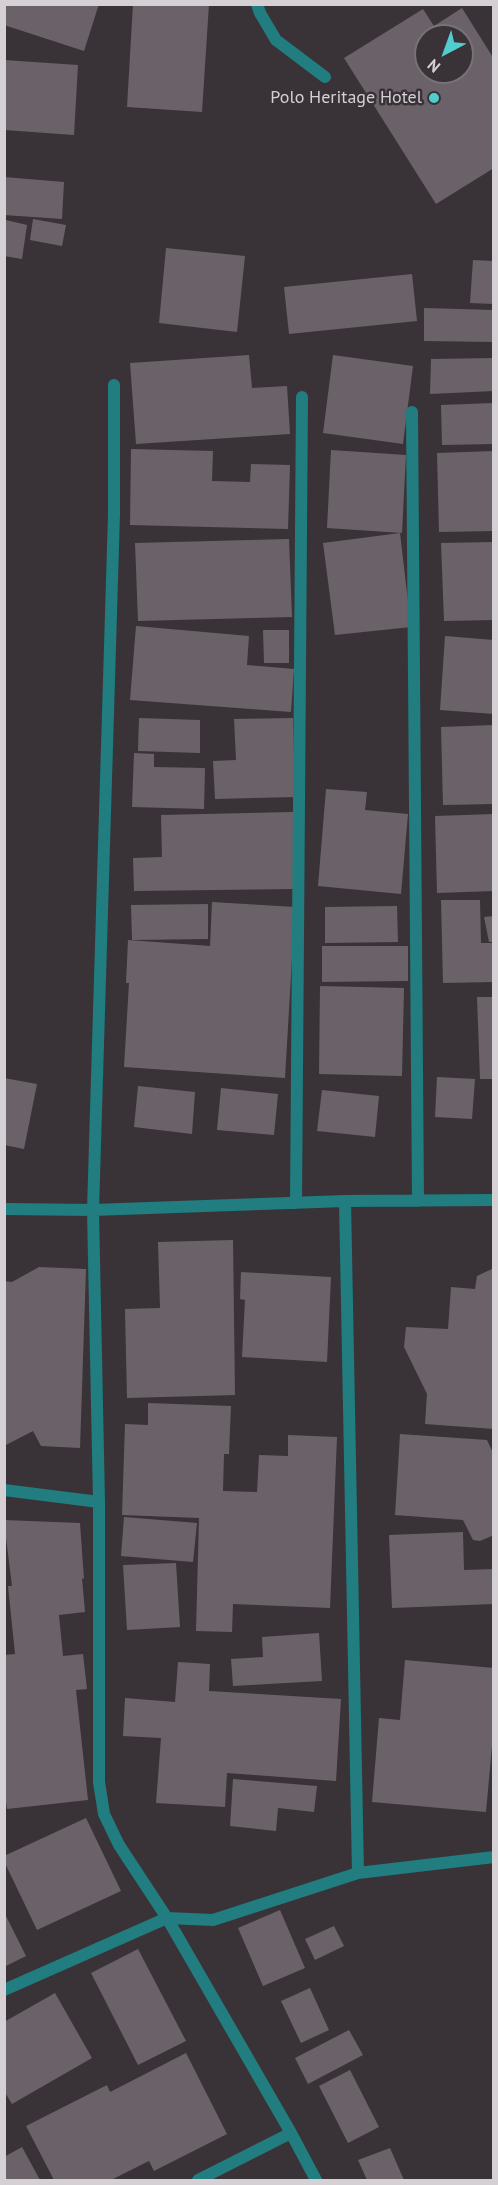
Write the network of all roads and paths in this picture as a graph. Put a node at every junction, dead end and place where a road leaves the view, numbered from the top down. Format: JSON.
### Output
{"nodes":[{"id":1,"x":257,"y":4,"type":"edge"},
{"id":2,"x":326,"y":77,"type":"dead end"},
{"id":3,"x":114,"y":385,"type":"dead end"},
{"id":4,"x":302,"y":397,"type":"dead end"},
{"id":5,"x":412,"y":412,"type":"dead end"},
{"id":6,"x":494,"y":1200,"type":"edge"},
{"id":7,"x":345,"y":1201,"type":"junction"},
{"id":8,"x":418,"y":1202,"type":"junction"},
{"id":9,"x":297,"y":1203,"type":"junction"},
{"id":10,"x":4,"y":1209,"type":"edge"},
{"id":11,"x":93,"y":1210,"type":"junction"},
{"id":12,"x":4,"y":1490,"type":"edge"},
{"id":13,"x":99,"y":1502,"type":"junction"},
{"id":14,"x":494,"y":1857,"type":"edge"},
{"id":15,"x":358,"y":1873,"type":"junction"},
{"id":16,"x":166,"y":1917,"type":"junction"},
{"id":17,"x":4,"y":1990,"type":"edge"},
{"id":18,"x":291,"y":2133,"type":"junction"},
{"id":19,"x":198,"y":2181,"type":"edge"},
{"id":20,"x":316,"y":2181,"type":"edge"}],
"edges":[{"from":1,"to":2,"type":"street"},
{"from":3,"to":11,"type":"street"},
{"from":4,"to":9,"type":"street"},
{"from":5,"to":8,"type":"street"},
{"from":6,"to":8,"type":"street"},
{"from":7,"to":8,"type":"street"},
{"from":7,"to":9,"type":"street"},
{"from":7,"to":15,"type":"street"},
{"from":9,"to":11,"type":"street"},
{"from":10,"to":11,"type":"street"},
{"from":11,"to":13,"type":"street"},
{"from":12,"to":13,"type":"street"},
{"from":13,"to":16,"type":"street"},
{"from":14,"to":15,"type":"street"},
{"from":15,"to":16,"type":"street"},
{"from":16,"to":17,"type":"street"},
{"from":16,"to":18,"type":"street"},
{"from":18,"to":19,"type":"street"},
{"from":18,"to":20,"type":"street"}]}
